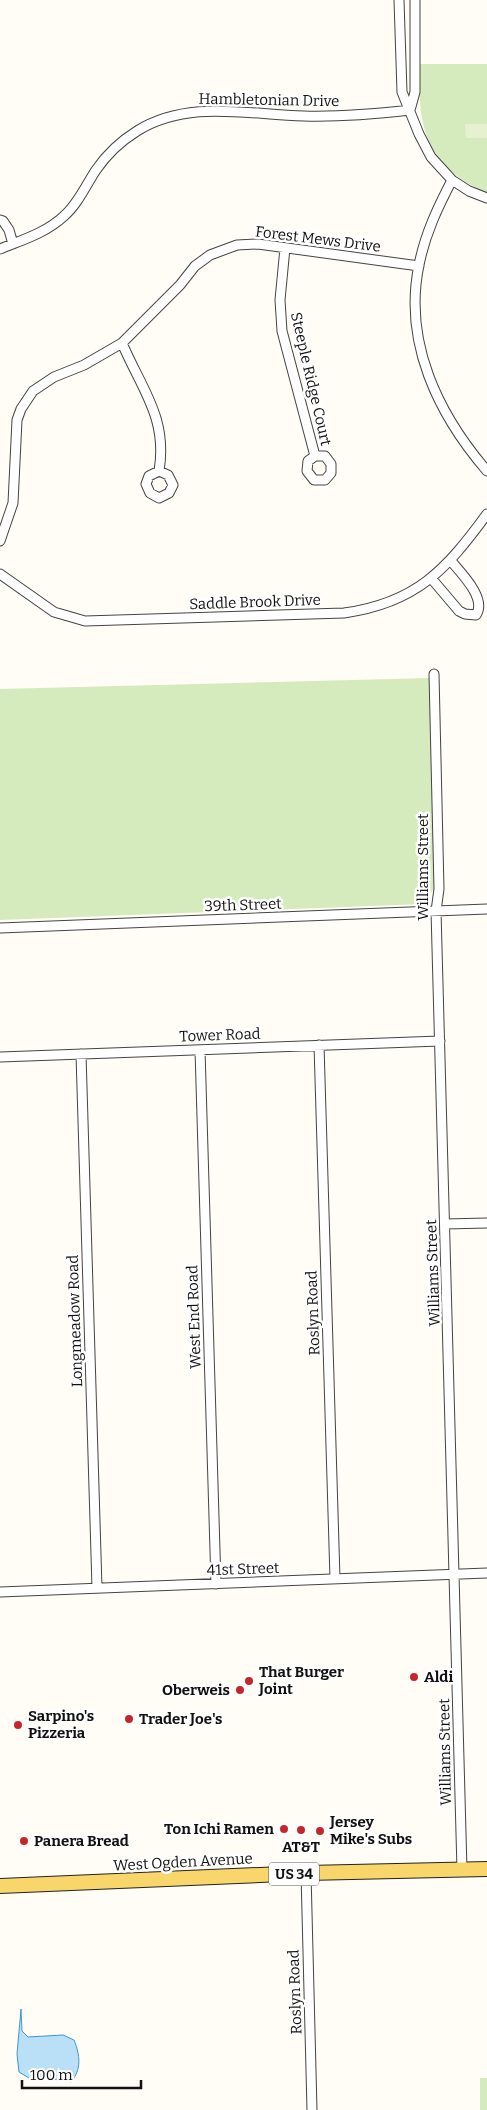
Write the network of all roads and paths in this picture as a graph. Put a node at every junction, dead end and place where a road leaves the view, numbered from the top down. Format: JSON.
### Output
{"nodes":[{"id":1,"x":399,"y":0,"type":"edge"},
{"id":2,"x":415,"y":0,"type":"edge"},
{"id":3,"x":410,"y":110,"type":"junction"},
{"id":4,"x":452,"y":180,"type":"junction"},
{"id":5,"x":487,"y":198,"type":"edge"},
{"id":6,"x":0,"y":220,"type":"edge"},
{"id":7,"x":13,"y":244,"type":"junction"},
{"id":8,"x":285,"y":248,"type":"junction"},
{"id":9,"x":0,"y":249,"type":"edge"},
{"id":10,"x":418,"y":266,"type":"junction"},
{"id":11,"x":122,"y":344,"type":"junction"},
{"id":12,"x":315,"y":456,"type":"dead end"},
{"id":13,"x":159,"y":471,"type":"dead end"},
{"id":14,"x":487,"y":471,"type":"edge"},
{"id":15,"x":487,"y":514,"type":"edge"},
{"id":16,"x":0,"y":541,"type":"edge"},
{"id":17,"x":451,"y":561,"type":"junction"},
{"id":18,"x":0,"y":574,"type":"edge"},
{"id":19,"x":431,"y":578,"type":"junction"},
{"id":20,"x":434,"y":674,"type":"dead end"},
{"id":21,"x":487,"y":909,"type":"edge"},
{"id":22,"x":436,"y":911,"type":"junction"},
{"id":23,"x":0,"y":928,"type":"edge"},
{"id":24,"x":440,"y":1041,"type":"junction"},
{"id":25,"x":319,"y":1045,"type":"junction"},
{"id":26,"x":200,"y":1050,"type":"junction"},
{"id":27,"x":81,"y":1054,"type":"junction"},
{"id":28,"x":0,"y":1057,"type":"edge"},
{"id":29,"x":487,"y":1223,"type":"edge"},
{"id":30,"x":445,"y":1224,"type":"junction"},
{"id":31,"x":487,"y":1573,"type":"edge"},
{"id":32,"x":455,"y":1574,"type":"junction"},
{"id":33,"x":335,"y":1579,"type":"junction"},
{"id":34,"x":216,"y":1584,"type":"junction"},
{"id":35,"x":97,"y":1588,"type":"junction"},
{"id":36,"x":0,"y":1592,"type":"edge"},
{"id":37,"x":487,"y":1869,"type":"edge"},
{"id":38,"x":462,"y":1870,"type":"junction"},
{"id":39,"x":306,"y":1873,"type":"junction"},
{"id":40,"x":0,"y":1886,"type":"edge"},
{"id":41,"x":312,"y":2110,"type":"edge"}],
"edges":[{"from":1,"to":3,"type":"street"},
{"from":2,"to":3,"type":"street"},
{"from":3,"to":4,"type":"street"},
{"from":3,"to":7,"type":"street","name":"Hambletonian Drive"},
{"from":4,"to":5,"type":"street"},
{"from":4,"to":10,"type":"street"},
{"from":6,"to":7,"type":"street"},
{"from":7,"to":9,"type":"street","name":"Hambletonian Drive"},
{"from":8,"to":10,"type":"street","name":"Forest Mews Drive"},
{"from":8,"to":11,"type":"street","name":"Forest Mews Drive"},
{"from":8,"to":12,"type":"street","name":"Steeple Ridge Court"},
{"from":10,"to":14,"type":"street"},
{"from":11,"to":13,"type":"street"},
{"from":11,"to":16,"type":"street","name":"Forest Mews Drive"},
{"from":15,"to":17,"type":"street","name":"Saddle Brook Drive"},
{"from":17,"to":19,"type":"street","name":"Saddle Brook Drive"},
{"from":17,"to":19,"type":"street"},
{"from":18,"to":19,"type":"street","name":"Saddle Brook Drive"},
{"from":20,"to":22,"type":"street","name":"Williams Street"},
{"from":21,"to":22,"type":"street","name":"39th Street"},
{"from":22,"to":23,"type":"street","name":"39th Street"},
{"from":22,"to":24,"type":"street","name":"Williams Street"},
{"from":24,"to":25,"type":"street","name":"Tower Road"},
{"from":24,"to":30,"type":"street","name":"Williams Street"},
{"from":25,"to":26,"type":"street","name":"Tower Road"},
{"from":25,"to":33,"type":"street","name":"Roslyn Road"},
{"from":26,"to":27,"type":"street","name":"Tower Road"},
{"from":26,"to":34,"type":"street","name":"West End Road"},
{"from":27,"to":28,"type":"street","name":"Tower Road"},
{"from":27,"to":35,"type":"street","name":"Longmeadow Road"},
{"from":29,"to":30,"type":"street"},
{"from":30,"to":32,"type":"street","name":"Williams Street"},
{"from":31,"to":32,"type":"street","name":"41st Street"},
{"from":32,"to":33,"type":"street","name":"41st Street"},
{"from":32,"to":38,"type":"street","name":"Williams Street"},
{"from":33,"to":34,"type":"street","name":"41st Street"},
{"from":34,"to":35,"type":"street","name":"41st Street"},
{"from":35,"to":36,"type":"street","name":"41st Street"},
{"from":37,"to":38,"type":"main road","name":"West Ogden Avenue","number":"US 34"},
{"from":38,"to":39,"type":"main road","name":"West Ogden Avenue","number":"US 34"},
{"from":39,"to":40,"type":"main road","name":"West Ogden Avenue","number":"US 34"},
{"from":39,"to":41,"type":"street","name":"Roslyn Road"}]}
